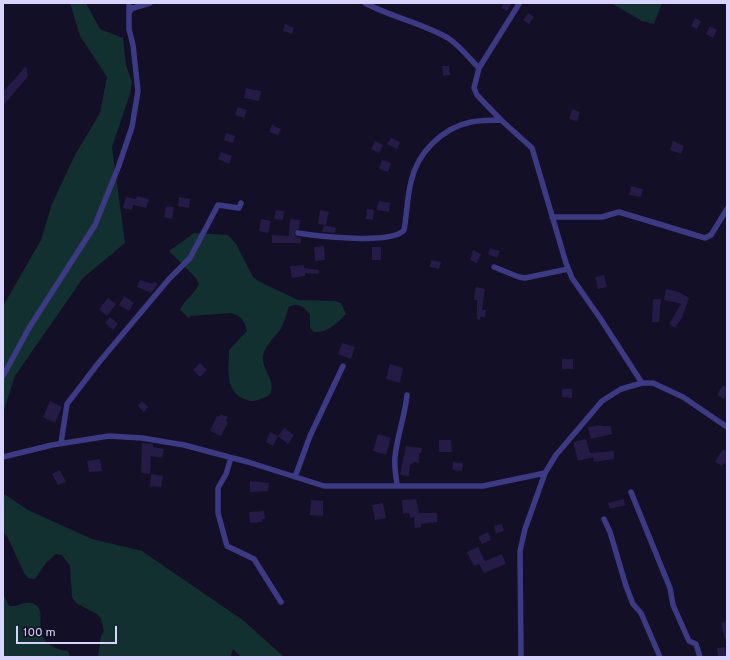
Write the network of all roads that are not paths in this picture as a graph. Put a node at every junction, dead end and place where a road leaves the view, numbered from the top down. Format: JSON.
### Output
{"nodes":[{"id":1,"x":129,"y":3,"type":"edge"},
{"id":2,"x":150,"y":3,"type":"edge"},
{"id":3,"x":365,"y":3,"type":"edge"},
{"id":4,"x":519,"y":4,"type":"dead end"},
{"id":5,"x":130,"y":11,"type":"junction"},
{"id":6,"x":480,"y":68,"type":"junction"},
{"id":7,"x":501,"y":120,"type":"junction"},
{"id":8,"x":241,"y":203,"type":"dead end"},
{"id":9,"x":727,"y":209,"type":"edge"},
{"id":10,"x":552,"y":217,"type":"junction"},
{"id":11,"x":298,"y":233,"type":"dead end"},
{"id":12,"x":494,"y":267,"type":"dead end"},
{"id":13,"x":568,"y":269,"type":"junction"},
{"id":14,"x":343,"y":366,"type":"dead end"},
{"id":15,"x":3,"y":376,"type":"edge"},
{"id":16,"x":642,"y":383,"type":"junction"},
{"id":17,"x":407,"y":395,"type":"dead end"},
{"id":18,"x":727,"y":427,"type":"edge"},
{"id":19,"x":60,"y":443,"type":"junction"},
{"id":20,"x":3,"y":457,"type":"edge"},
{"id":21,"x":231,"y":458,"type":"junction"},
{"id":22,"x":545,"y":473,"type":"junction"},
{"id":23,"x":295,"y":477,"type":"junction"},
{"id":24,"x":397,"y":485,"type":"junction"},
{"id":25,"x":631,"y":492,"type":"dead end"},
{"id":26,"x":604,"y":519,"type":"dead end"},
{"id":27,"x":281,"y":602,"type":"dead end"},
{"id":28,"x":521,"y":657,"type":"edge"},
{"id":29,"x":660,"y":657,"type":"edge"},
{"id":30,"x":700,"y":657,"type":"edge"}],
"edges":[{"from":1,"to":5,"type":"street"},
{"from":2,"to":5,"type":"street"},
{"from":3,"to":6,"type":"street"},
{"from":4,"to":6,"type":"street"},
{"from":5,"to":15,"type":"street"},
{"from":6,"to":7,"type":"street"},
{"from":7,"to":10,"type":"street"},
{"from":7,"to":11,"type":"street"},
{"from":8,"to":19,"type":"street"},
{"from":9,"to":10,"type":"street"},
{"from":10,"to":13,"type":"street"},
{"from":12,"to":13,"type":"street"},
{"from":13,"to":16,"type":"street"},
{"from":14,"to":23,"type":"street"},
{"from":16,"to":18,"type":"street"},
{"from":16,"to":22,"type":"street"},
{"from":17,"to":24,"type":"street"},
{"from":19,"to":20,"type":"street"},
{"from":19,"to":21,"type":"street"},
{"from":21,"to":23,"type":"street"},
{"from":21,"to":27,"type":"street"},
{"from":22,"to":24,"type":"street"},
{"from":22,"to":28,"type":"street"},
{"from":23,"to":24,"type":"street"},
{"from":25,"to":30,"type":"street"},
{"from":26,"to":29,"type":"street"}]}
